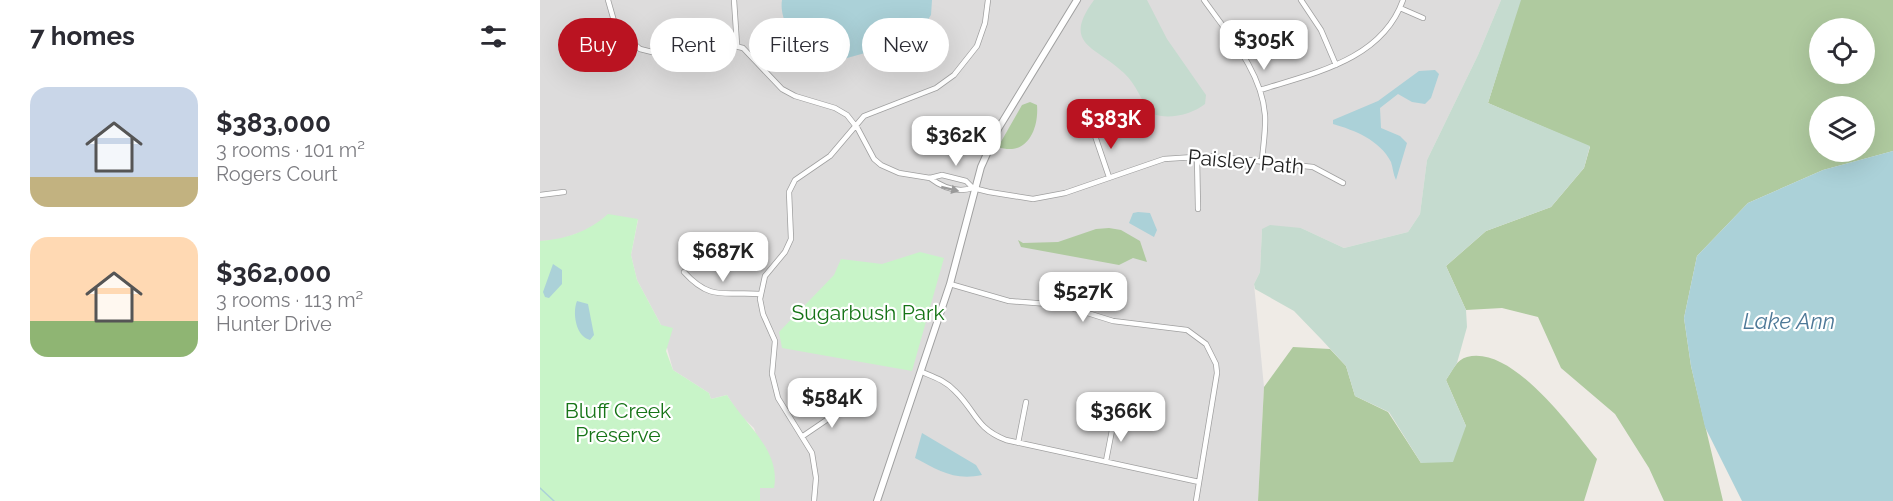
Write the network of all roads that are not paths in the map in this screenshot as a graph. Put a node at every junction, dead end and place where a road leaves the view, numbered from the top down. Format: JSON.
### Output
{"nodes":[{"id":1,"x":608,"y":0,"type":"edge"},
{"id":2,"x":734,"y":0,"type":"edge"},
{"id":3,"x":987,"y":0,"type":"edge"},
{"id":4,"x":1077,"y":0,"type":"edge"},
{"id":5,"x":1204,"y":0,"type":"edge"},
{"id":6,"x":1300,"y":0,"type":"edge"},
{"id":7,"x":1403,"y":0,"type":"edge"},
{"id":8,"x":1400,"y":8,"type":"junction"},
{"id":9,"x":735,"y":18,"type":"edge"},
{"id":10,"x":1424,"y":18,"type":"dead end"},
{"id":11,"x":737,"y":45,"type":"edge"},
{"id":12,"x":650,"y":52,"type":"edge"},
{"id":13,"x":1336,"y":65,"type":"junction"},
{"id":14,"x":1260,"y":90,"type":"junction"},
{"id":15,"x":855,"y":124,"type":"junction"},
{"id":16,"x":1093,"y":130,"type":"dead end"},
{"id":17,"x":1197,"y":156,"type":"junction"},
{"id":18,"x":1262,"y":162,"type":"junction"},
{"id":19,"x":1109,"y":177,"type":"junction"},
{"id":20,"x":930,"y":178,"type":"junction"},
{"id":21,"x":1343,"y":183,"type":"dead end"},
{"id":22,"x":974,"y":188,"type":"junction"},
{"id":23,"x":564,"y":192,"type":"dead end"},
{"id":24,"x":540,"y":195,"type":"edge"},
{"id":25,"x":1198,"y":209,"type":"dead end"},
{"id":26,"x":684,"y":272,"type":"dead end"},
{"id":27,"x":950,"y":284,"type":"junction"},
{"id":28,"x":760,"y":294,"type":"junction"},
{"id":29,"x":922,"y":372,"type":"junction"},
{"id":30,"x":1026,"y":402,"type":"dead end"},
{"id":31,"x":850,"y":404,"type":"dead end"},
{"id":32,"x":1114,"y":420,"type":"dead end"},
{"id":33,"x":803,"y":436,"type":"junction"},
{"id":34,"x":1018,"y":443,"type":"junction"},
{"id":35,"x":1106,"y":461,"type":"junction"},
{"id":36,"x":1199,"y":482,"type":"junction"},
{"id":37,"x":814,"y":501,"type":"edge"},
{"id":38,"x":877,"y":501,"type":"edge"},
{"id":39,"x":1196,"y":501,"type":"edge"}],
"edges":[{"from":1,"to":12,"type":"street"},
{"from":2,"to":9,"type":"street"},
{"from":3,"to":15,"type":"street"},
{"from":4,"to":22,"type":"street"},
{"from":5,"to":14,"type":"street"},
{"from":6,"to":13,"type":"street"},
{"from":7,"to":8,"type":"street"},
{"from":8,"to":10,"type":"street"},
{"from":8,"to":13,"type":"street"},
{"from":11,"to":15,"type":"street"},
{"from":13,"to":14,"type":"street"},
{"from":14,"to":18,"type":"street"},
{"from":15,"to":20,"type":"street"},
{"from":15,"to":28,"type":"street"},
{"from":16,"to":19,"type":"street"},
{"from":17,"to":18,"type":"street","name":"Paisley Path"},
{"from":17,"to":19,"type":"street","name":"Paisley Path"},
{"from":17,"to":25,"type":"street"},
{"from":18,"to":21,"type":"street","name":"Paisley Path"},
{"from":19,"to":22,"type":"street","name":"Paisley Path"},
{"from":20,"to":22,"type":"street"},
{"from":20,"to":22,"type":"street","one_way":true},
{"from":22,"to":27,"type":"street"},
{"from":23,"to":24,"type":"street"},
{"from":26,"to":28,"type":"street"},
{"from":27,"to":29,"type":"street"},
{"from":27,"to":36,"type":"street"},
{"from":28,"to":33,"type":"street"},
{"from":29,"to":34,"type":"street"},
{"from":29,"to":38,"type":"street"},
{"from":30,"to":34,"type":"street"},
{"from":31,"to":33,"type":"street"},
{"from":32,"to":35,"type":"street"},
{"from":33,"to":37,"type":"street"},
{"from":34,"to":35,"type":"street"},
{"from":35,"to":36,"type":"street"},
{"from":36,"to":39,"type":"street"}]}
